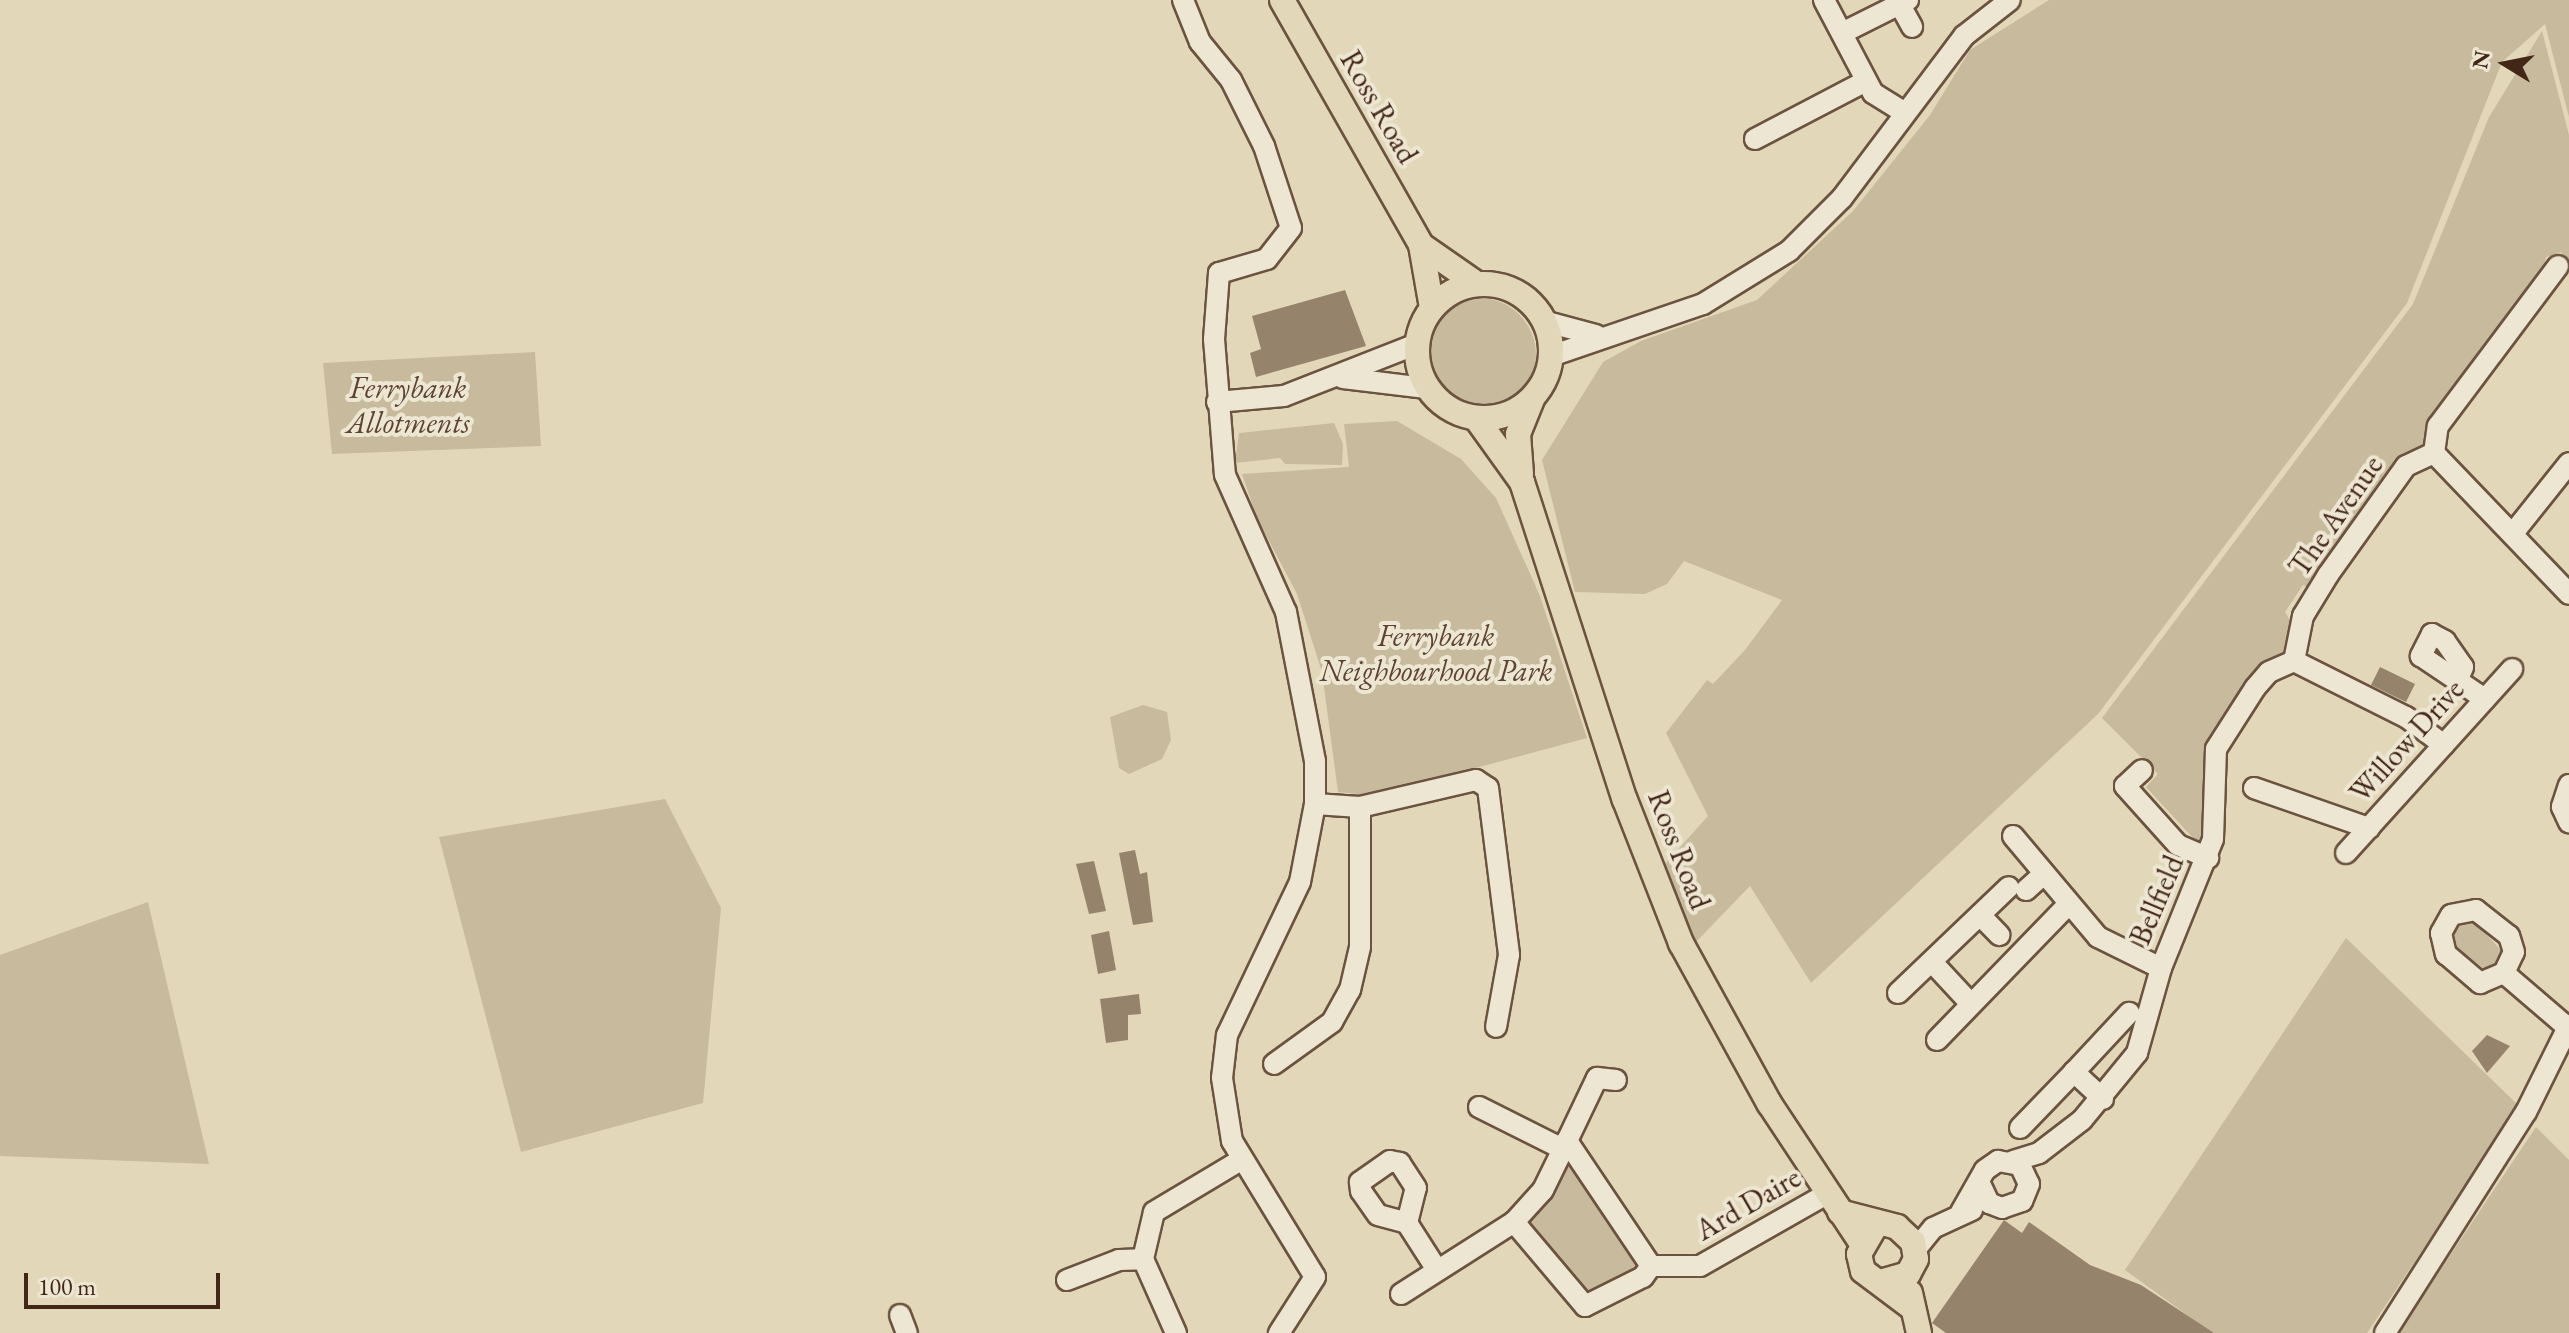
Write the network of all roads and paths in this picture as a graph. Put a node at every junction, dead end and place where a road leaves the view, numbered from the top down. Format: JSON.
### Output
{"nodes":[{"id":1,"x":1183,"y":0,"type":"edge"},
{"id":2,"x":1282,"y":0,"type":"edge"},
{"id":3,"x":1824,"y":0,"type":"edge"},
{"id":4,"x":2010,"y":0,"type":"edge"},
{"id":5,"x":1904,"y":2,"type":"edge"},
{"id":6,"x":1912,"y":27,"type":"dead end"},
{"id":7,"x":1842,"y":33,"type":"junction"},
{"id":8,"x":1866,"y":81,"type":"junction"},
{"id":9,"x":1904,"y":112,"type":"junction"},
{"id":10,"x":1755,"y":139,"type":"dead end"},
{"id":11,"x":1421,"y":245,"type":"junction"},
{"id":12,"x":2558,"y":266,"type":"dead end"},
{"id":13,"x":1477,"y":284,"type":"junction"},
{"id":14,"x":1432,"y":308,"type":"junction"},
{"id":15,"x":1543,"y":321,"type":"junction"},
{"id":16,"x":1596,"y":335,"type":"junction"},
{"id":17,"x":1417,"y":344,"type":"junction"},
{"id":18,"x":1551,"y":356,"type":"junction"},
{"id":19,"x":1343,"y":378,"type":"junction"},
{"id":20,"x":1426,"y":388,"type":"junction"},
{"id":21,"x":1532,"y":399,"type":"junction"},
{"id":22,"x":1217,"y":402,"type":"junction"},
{"id":23,"x":1476,"y":418,"type":"junction"},
{"id":24,"x":2434,"y":453,"type":"junction"},
{"id":25,"x":2569,"y":463,"type":"edge"},
{"id":26,"x":1522,"y":482,"type":"junction"},
{"id":27,"x":2514,"y":532,"type":"junction"},
{"id":28,"x":2569,"y":592,"type":"edge"},
{"id":29,"x":2294,"y":661,"type":"junction"},
{"id":30,"x":2512,"y":669,"type":"dead end"},
{"id":31,"x":2458,"y":679,"type":"dead end"},
{"id":32,"x":2485,"y":699,"type":"junction"},
{"id":33,"x":2444,"y":745,"type":"junction"},
{"id":34,"x":2142,"y":770,"type":"dead end"},
{"id":35,"x":2569,"y":785,"type":"edge"},
{"id":36,"x":2254,"y":788,"type":"dead end"},
{"id":37,"x":1315,"y":804,"type":"junction"},
{"id":38,"x":1360,"y":807,"type":"junction"},
{"id":39,"x":2569,"y":822,"type":"edge"},
{"id":40,"x":2369,"y":828,"type":"junction"},
{"id":41,"x":2013,"y":836,"type":"dead end"},
{"id":42,"x":2346,"y":853,"type":"dead end"},
{"id":43,"x":2208,"y":858,"type":"junction"},
{"id":44,"x":2044,"y":874,"type":"junction"},
{"id":45,"x":2069,"y":904,"type":"junction"},
{"id":46,"x":1980,"y":915,"type":"junction"},
{"id":47,"x":1999,"y":935,"type":"dead end"},
{"id":48,"x":1932,"y":962,"type":"junction"},
{"id":49,"x":2161,"y":968,"type":"junction"},
{"id":50,"x":2504,"y":973,"type":"dead end"},
{"id":51,"x":1898,"y":993,"type":"dead end"},
{"id":52,"x":1971,"y":1004,"type":"junction"},
{"id":53,"x":2129,"y":1013,"type":"dead end"},
{"id":54,"x":2568,"y":1026,"type":"edge"},
{"id":55,"x":1496,"y":1027,"type":"dead end"},
{"id":56,"x":1937,"y":1040,"type":"dead end"},
{"id":57,"x":1274,"y":1064,"type":"dead end"},
{"id":58,"x":2074,"y":1072,"type":"junction"},
{"id":59,"x":1616,"y":1080,"type":"dead end"},
{"id":60,"x":2103,"y":1099,"type":"junction"},
{"id":61,"x":1479,"y":1107,"type":"dead end"},
{"id":62,"x":2020,"y":1128,"type":"dead end"},
{"id":63,"x":1565,"y":1145,"type":"junction"},
{"id":64,"x":2039,"y":1153,"type":"junction"},
{"id":65,"x":1241,"y":1160,"type":"junction"},
{"id":66,"x":2013,"y":1161,"type":"junction"},
{"id":67,"x":2029,"y":1179,"type":"junction"},
{"id":68,"x":1980,"y":1184,"type":"junction"},
{"id":69,"x":1833,"y":1203,"type":"junction"},
{"id":70,"x":1995,"y":1206,"type":"junction"},
{"id":71,"x":1961,"y":1212,"type":"junction"},
{"id":72,"x":1514,"y":1222,"type":"junction"},
{"id":73,"x":1407,"y":1223,"type":"dead end"},
{"id":74,"x":1890,"y":1227,"type":"junction"},
{"id":75,"x":1933,"y":1228,"type":"junction"},
{"id":76,"x":1861,"y":1242,"type":"junction"},
{"id":77,"x":1916,"y":1249,"type":"junction"},
{"id":78,"x":1143,"y":1259,"type":"junction"},
{"id":79,"x":1651,"y":1266,"type":"junction"},
{"id":80,"x":1437,"y":1270,"type":"junction"},
{"id":81,"x":1908,"y":1274,"type":"junction"},
{"id":82,"x":1067,"y":1280,"type":"dead end"},
{"id":83,"x":1880,"y":1282,"type":"junction"},
{"id":84,"x":1401,"y":1294,"type":"dead end"},
{"id":85,"x":1910,"y":1306,"type":"junction"},
{"id":86,"x":1176,"y":1333,"type":"edge"},
{"id":87,"x":1279,"y":1333,"type":"edge"},
{"id":88,"x":1919,"y":1333,"type":"edge"},
{"id":89,"x":2385,"y":1333,"type":"edge"}],
"edges":[{"from":1,"to":22,"type":"street"},
{"from":2,"to":11,"type":"main road","name":"Ross Road"},
{"from":3,"to":7,"type":"street"},
{"from":4,"to":9,"type":"street"},
{"from":5,"to":6,"type":"street"},
{"from":5,"to":7,"type":"street"},
{"from":7,"to":8,"type":"street"},
{"from":8,"to":9,"type":"street"},
{"from":8,"to":10,"type":"street"},
{"from":9,"to":16,"type":"street"},
{"from":11,"to":13,"type":"main road"},
{"from":11,"to":14,"type":"main road"},
{"from":12,"to":24,"type":"street"},
{"from":13,"to":14,"type":"main road"},
{"from":13,"to":15,"type":"main road"},
{"from":14,"to":17,"type":"main road"},
{"from":15,"to":16,"type":"street"},
{"from":15,"to":18,"type":"main road"},
{"from":16,"to":18,"type":"street"},
{"from":17,"to":19,"type":"street"},
{"from":17,"to":20,"type":"main road"},
{"from":18,"to":21,"type":"main road"},
{"from":19,"to":20,"type":"street"},
{"from":19,"to":22,"type":"street"},
{"from":20,"to":23,"type":"main road"},
{"from":21,"to":23,"type":"main road"},
{"from":21,"to":26,"type":"main road"},
{"from":22,"to":37,"type":"street"},
{"from":23,"to":26,"type":"main road"},
{"from":24,"to":27,"type":"street"},
{"from":24,"to":29,"type":"street","name":"The Avenue"},
{"from":25,"to":27,"type":"street"},
{"from":26,"to":69,"type":"main road","name":"Ross Road"},
{"from":27,"to":28,"type":"street"},
{"from":29,"to":33,"type":"street"},
{"from":29,"to":43,"type":"street","name":"Bellfield"},
{"from":30,"to":32,"type":"street","name":"Willow Drive"},
{"from":31,"to":32,"type":"street"},
{"from":32,"to":33,"type":"street","name":"Willow Drive"},
{"from":33,"to":40,"type":"street","name":"Willow Drive"},
{"from":34,"to":43,"type":"street"},
{"from":35,"to":39,"type":"street"},
{"from":36,"to":40,"type":"street"},
{"from":37,"to":38,"type":"street"},
{"from":37,"to":65,"type":"street"},
{"from":38,"to":55,"type":"street"},
{"from":38,"to":57,"type":"street"},
{"from":40,"to":42,"type":"street","name":"Willow Drive"},
{"from":41,"to":44,"type":"street"},
{"from":43,"to":49,"type":"street","name":"Bellfield"},
{"from":44,"to":45,"type":"street"},
{"from":44,"to":46,"type":"street"},
{"from":45,"to":49,"type":"street"},
{"from":45,"to":52,"type":"street"},
{"from":46,"to":47,"type":"street"},
{"from":46,"to":48,"type":"street"},
{"from":48,"to":51,"type":"street"},
{"from":48,"to":52,"type":"street"},
{"from":49,"to":60,"type":"street","name":"Bellfield"},
{"from":50,"to":54,"type":"street"},
{"from":52,"to":56,"type":"street"},
{"from":53,"to":58,"type":"street"},
{"from":54,"to":89,"type":"street"},
{"from":58,"to":60,"type":"street"},
{"from":58,"to":62,"type":"street"},
{"from":59,"to":63,"type":"street"},
{"from":60,"to":64,"type":"street","name":"Bellfield"},
{"from":61,"to":63,"type":"street"},
{"from":63,"to":72,"type":"street"},
{"from":63,"to":79,"type":"street"},
{"from":64,"to":66,"type":"street","name":"Bellfield"},
{"from":64,"to":67,"type":"street","name":"Bellfield"},
{"from":65,"to":78,"type":"street"},
{"from":65,"to":87,"type":"street"},
{"from":66,"to":67,"type":"street"},
{"from":66,"to":68,"type":"street"},
{"from":67,"to":70,"type":"street"},
{"from":68,"to":70,"type":"street"},
{"from":68,"to":71,"type":"street"},
{"from":69,"to":74,"type":"main road"},
{"from":69,"to":76,"type":"main road","name":"Ross Road"},
{"from":69,"to":79,"type":"street","name":"Ard Daire"},
{"from":70,"to":71,"type":"street"},
{"from":71,"to":75,"type":"street"},
{"from":72,"to":79,"type":"street"},
{"from":72,"to":80,"type":"street"},
{"from":73,"to":80,"type":"street"},
{"from":74,"to":75,"type":"street"},
{"from":74,"to":76,"type":"main road"},
{"from":74,"to":77,"type":"main road"},
{"from":75,"to":77,"type":"street"},
{"from":76,"to":83,"type":"main road"},
{"from":77,"to":81,"type":"main road"},
{"from":78,"to":82,"type":"street"},
{"from":78,"to":86,"type":"street"},
{"from":80,"to":84,"type":"street"},
{"from":81,"to":83,"type":"main road"},
{"from":81,"to":85,"type":"main road"},
{"from":83,"to":85,"type":"main road"},
{"from":85,"to":88,"type":"main road"}]}
